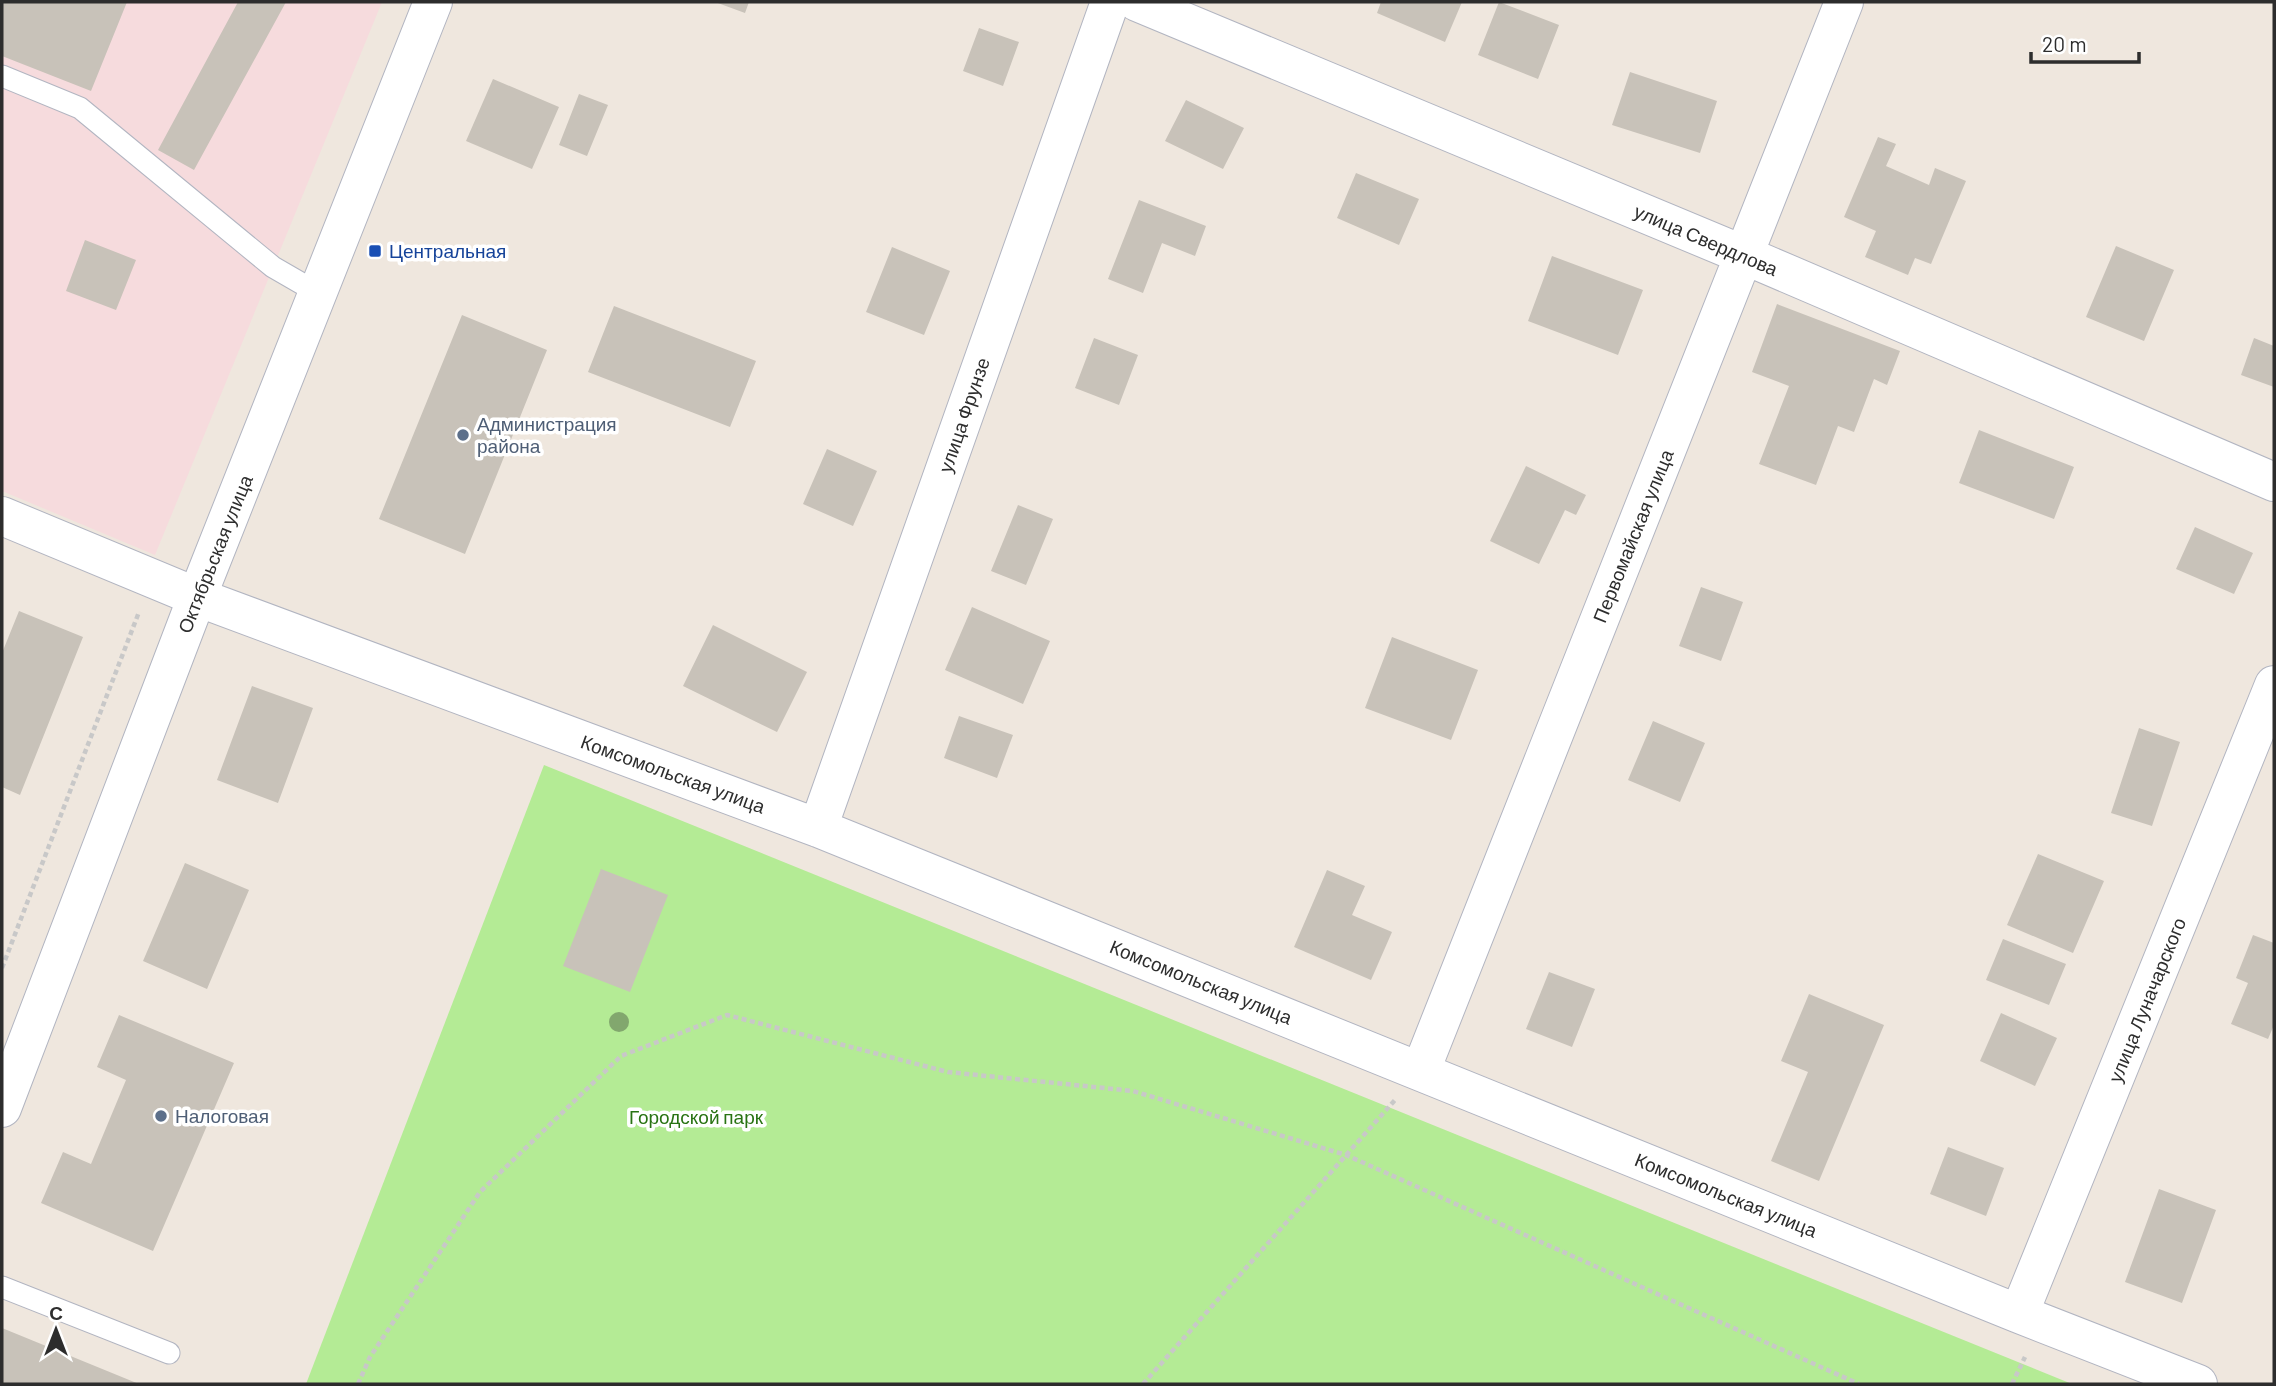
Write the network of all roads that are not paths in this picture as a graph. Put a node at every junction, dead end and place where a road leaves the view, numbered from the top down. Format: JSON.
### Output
{"nodes":[{"id":1,"x":433,"y":2,"type":"edge"},
{"id":2,"x":1110,"y":2,"type":"edge"},
{"id":3,"x":1137,"y":2,"type":"edge"},
{"id":4,"x":1844,"y":2,"type":"edge"},
{"id":5,"x":2,"y":76,"type":"edge"},
{"id":6,"x":1744,"y":255,"type":"junction"},
{"id":7,"x":318,"y":293,"type":"junction"},
{"id":8,"x":2274,"y":482,"type":"edge"},
{"id":9,"x":2,"y":516,"type":"edge"},
{"id":10,"x":197,"y":597,"type":"junction"},
{"id":11,"x":2274,"y":685,"type":"edge"},
{"id":12,"x":818,"y":828,"type":"junction"},
{"id":13,"x":1421,"y":1070,"type":"junction"},
{"id":14,"x":2,"y":1108,"type":"edge"},
{"id":15,"x":2,"y":1287,"type":"edge"},
{"id":16,"x":2019,"y":1314,"type":"junction"},
{"id":17,"x":169,"y":1353,"type":"dead end"},
{"id":18,"x":2198,"y":1384,"type":"edge"}],
"edges":[{"from":1,"to":7,"type":"street","name":"Октябрьская улица"},
{"from":2,"to":12,"type":"street","name":"улица Фрунзе"},
{"from":3,"to":6,"type":"street","name":"улица Свердлова"},
{"from":4,"to":6,"type":"street","name":"Первомайская улица"},
{"from":5,"to":7,"type":"lane"},
{"from":6,"to":8,"type":"street","name":"улица Свердлова"},
{"from":6,"to":13,"type":"street","name":"Первомайская улица"},
{"from":7,"to":10,"type":"street","name":"Октябрьская улица"},
{"from":9,"to":10,"type":"street","name":"Комсомольская улица"},
{"from":10,"to":12,"type":"street","name":"Комсомольская улица"},
{"from":10,"to":14,"type":"street","name":"Октябрьская улица"},
{"from":11,"to":16,"type":"street","name":"улица Луначарского"},
{"from":12,"to":13,"type":"street","name":"Комсомольская улица"},
{"from":13,"to":16,"type":"street","name":"Комсомольская улица"},
{"from":15,"to":17,"type":"lane"},
{"from":16,"to":18,"type":"street","name":"Комсомольская улица"}]}
